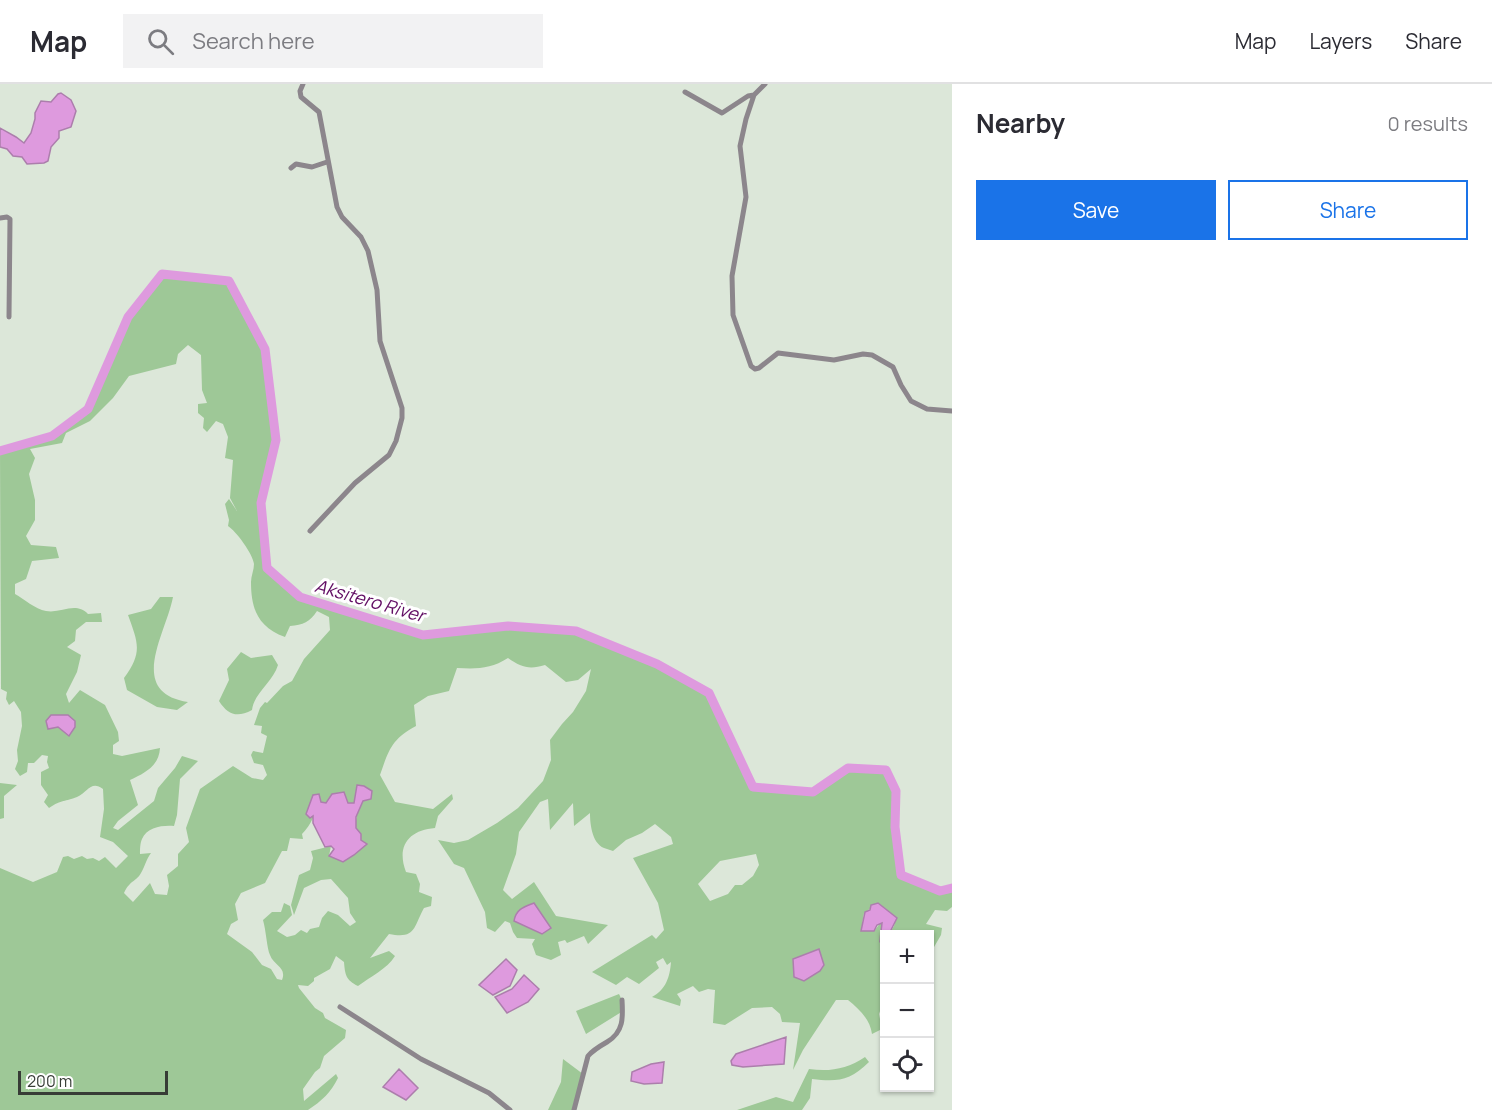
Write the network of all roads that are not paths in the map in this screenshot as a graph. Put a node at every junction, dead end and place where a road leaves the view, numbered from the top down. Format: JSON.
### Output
{"nodes":[{"id":1,"x":303,"y":84,"type":"edge"},
{"id":2,"x":765,"y":84,"type":"edge"},
{"id":3,"x":685,"y":92,"type":"dead end"},
{"id":4,"x":754,"y":95,"type":"junction"},
{"id":5,"x":327,"y":162,"type":"junction"},
{"id":6,"x":291,"y":168,"type":"dead end"},
{"id":7,"x":0,"y":218,"type":"edge"},
{"id":8,"x":9,"y":317,"type":"dead end"},
{"id":9,"x":952,"y":411,"type":"edge"},
{"id":10,"x":310,"y":531,"type":"dead end"},
{"id":11,"x":622,"y":1000,"type":"dead end"},
{"id":12,"x":340,"y":1007,"type":"dead end"},
{"id":13,"x":510,"y":1110,"type":"edge"},
{"id":14,"x":574,"y":1110,"type":"edge"}],
"edges":[{"from":1,"to":5,"type":"street"},
{"from":2,"to":4,"type":"street"},
{"from":3,"to":4,"type":"street"},
{"from":4,"to":9,"type":"street"},
{"from":5,"to":6,"type":"street"},
{"from":5,"to":10,"type":"street"},
{"from":7,"to":8,"type":"street"},
{"from":11,"to":14,"type":"street"},
{"from":12,"to":13,"type":"street"}]}
